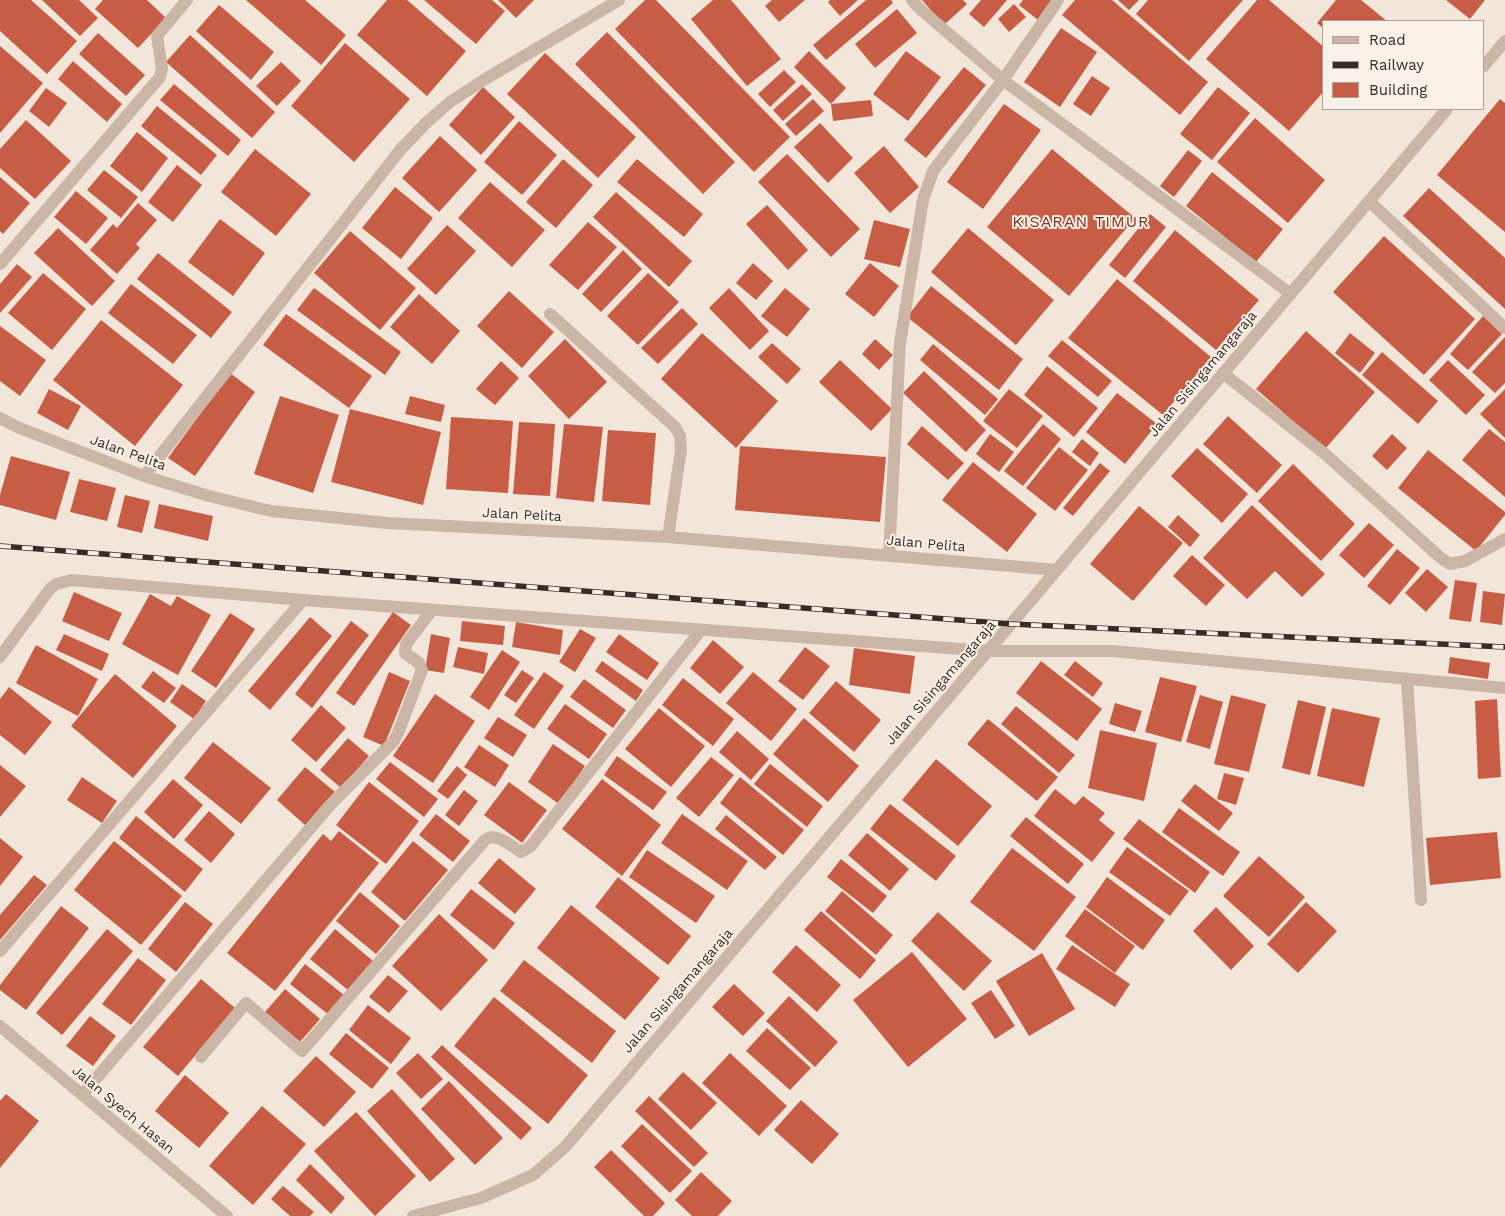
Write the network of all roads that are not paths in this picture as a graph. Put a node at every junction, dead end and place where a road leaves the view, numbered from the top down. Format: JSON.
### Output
{"nodes":[{"id":1,"x":186,"y":0,"type":"edge"},
{"id":2,"x":619,"y":0,"type":"edge"},
{"id":3,"x":912,"y":0,"type":"edge"},
{"id":4,"x":1058,"y":0,"type":"edge"},
{"id":5,"x":1503,"y":46,"type":"edge"},
{"id":6,"x":1485,"y":65,"type":"edge"},
{"id":7,"x":1003,"y":80,"type":"junction"},
{"id":8,"x":1446,"y":110,"type":"edge"},
{"id":9,"x":1369,"y":201,"type":"junction"},
{"id":10,"x":0,"y":264,"type":"edge"},
{"id":11,"x":1290,"y":294,"type":"junction"},
{"id":12,"x":550,"y":314,"type":"dead end"},
{"id":13,"x":1505,"y":328,"type":"edge"},
{"id":14,"x":1223,"y":374,"type":"junction"},
{"id":15,"x":0,"y":418,"type":"edge"},
{"id":16,"x":144,"y":476,"type":"junction"},
{"id":17,"x":668,"y":537,"type":"junction"},
{"id":18,"x":1505,"y":539,"type":"edge"},
{"id":19,"x":888,"y":556,"type":"junction"},
{"id":20,"x":1057,"y":570,"type":"junction"},
{"id":21,"x":303,"y":600,"type":"junction"},
{"id":22,"x":432,"y":610,"type":"junction"},
{"id":23,"x":701,"y":630,"type":"junction"},
{"id":24,"x":988,"y":651,"type":"junction"},
{"id":25,"x":0,"y":657,"type":"edge"},
{"id":26,"x":1406,"y":679,"type":"junction"},
{"id":27,"x":1505,"y":688,"type":"edge"},
{"id":28,"x":1421,"y":900,"type":"dead end"},
{"id":29,"x":0,"y":951,"type":"edge"},
{"id":30,"x":0,"y":1026,"type":"edge"},
{"id":31,"x":202,"y":1057,"type":"dead end"},
{"id":32,"x":82,"y":1095,"type":"junction"},
{"id":33,"x":227,"y":1216,"type":"edge"},
{"id":34,"x":413,"y":1216,"type":"edge"}],
"edges":[{"from":1,"to":10,"type":"street"},
{"from":2,"to":16,"type":"street"},
{"from":3,"to":7,"type":"street"},
{"from":4,"to":7,"type":"street"},
{"from":5,"to":6,"type":"street"},
{"from":7,"to":11,"type":"street"},
{"from":7,"to":19,"type":"street"},
{"from":8,"to":9,"type":"street","name":"Jalan Sisingamangaraja"},
{"from":9,"to":11,"type":"street","name":"Jalan Sisingamangaraja"},
{"from":9,"to":13,"type":"street"},
{"from":11,"to":14,"type":"street","name":"Jalan Sisingamangaraja"},
{"from":12,"to":17,"type":"street"},
{"from":14,"to":18,"type":"street"},
{"from":14,"to":20,"type":"street","name":"Jalan Sisingamangaraja"},
{"from":15,"to":16,"type":"street","name":"Jalan Pelita"},
{"from":16,"to":17,"type":"street","name":"Jalan Pelita"},
{"from":17,"to":19,"type":"street","name":"Jalan Pelita"},
{"from":19,"to":20,"type":"street","name":"Jalan Pelita"},
{"from":20,"to":24,"type":"street","name":"Jalan Sisingamangaraja"},
{"from":21,"to":22,"type":"street"},
{"from":21,"to":25,"type":"street"},
{"from":21,"to":29,"type":"street"},
{"from":22,"to":23,"type":"street"},
{"from":22,"to":32,"type":"street"},
{"from":23,"to":24,"type":"street"},
{"from":23,"to":31,"type":"street"},
{"from":24,"to":26,"type":"street"},
{"from":24,"to":34,"type":"street","name":"Jalan Sisingamangaraja"},
{"from":26,"to":27,"type":"street"},
{"from":26,"to":28,"type":"street"},
{"from":30,"to":32,"type":"street","name":"Jalan Syech Hasan"},
{"from":32,"to":33,"type":"street","name":"Jalan Syech Hasan"}]}
